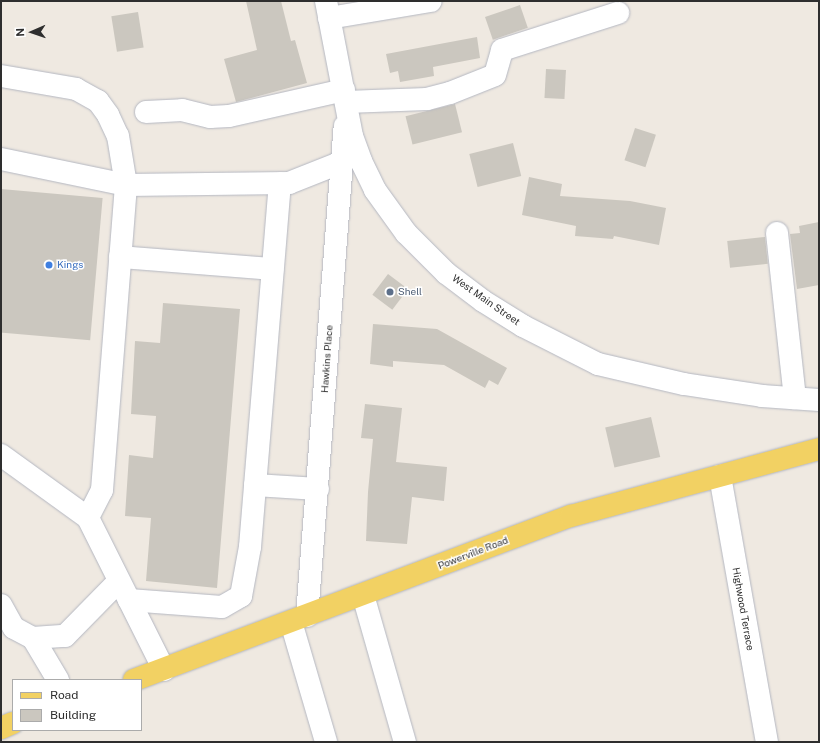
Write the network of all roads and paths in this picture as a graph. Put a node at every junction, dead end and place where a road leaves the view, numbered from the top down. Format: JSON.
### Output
{"nodes":[{"id":1,"x":431,"y":1,"type":"edge"},
{"id":2,"x":327,"y":9,"type":"edge"},
{"id":3,"x":618,"y":13,"type":"dead end"},
{"id":4,"x":1,"y":76,"type":"edge"},
{"id":5,"x":345,"y":96,"type":"junction"},
{"id":6,"x":146,"y":112,"type":"dead end"},
{"id":7,"x":1,"y":159,"type":"edge"},
{"id":8,"x":342,"y":162,"type":"junction"},
{"id":9,"x":280,"y":183,"type":"junction"},
{"id":10,"x":126,"y":185,"type":"junction"},
{"id":11,"x":777,"y":233,"type":"dead end"},
{"id":12,"x":120,"y":257,"type":"junction"},
{"id":13,"x":273,"y":269,"type":"junction"},
{"id":14,"x":795,"y":398,"type":"junction"},
{"id":15,"x":819,"y":400,"type":"edge"},
{"id":16,"x":819,"y":449,"type":"edge"},
{"id":17,"x":1,"y":456,"type":"edge"},
{"id":18,"x":720,"y":476,"type":"junction"},
{"id":19,"x":255,"y":485,"type":"junction"},
{"id":20,"x":318,"y":489,"type":"junction"},
{"id":21,"x":88,"y":518,"type":"junction"},
{"id":22,"x":119,"y":581,"type":"junction"},
{"id":23,"x":363,"y":595,"type":"junction"},
{"id":24,"x":129,"y":600,"type":"junction"},
{"id":25,"x":1,"y":605,"type":"edge"},
{"id":26,"x":299,"y":619,"type":"junction"},
{"id":27,"x":33,"y":638,"type":"junction"},
{"id":28,"x":164,"y":670,"type":"junction"},
{"id":29,"x":57,"y":679,"type":"edge"},
{"id":30,"x":137,"y":679,"type":"edge"},
{"id":31,"x":12,"y":723,"type":"edge"},
{"id":32,"x":1,"y":728,"type":"edge"},
{"id":33,"x":326,"y":742,"type":"edge"},
{"id":34,"x":405,"y":742,"type":"edge"},
{"id":35,"x":766,"y":742,"type":"edge"}],
"edges":[{"from":1,"to":2,"type":"street"},
{"from":2,"to":5,"type":"street","name":"West Main Street"},
{"from":3,"to":5,"type":"street"},
{"from":4,"to":10,"type":"street"},
{"from":5,"to":6,"type":"street"},
{"from":5,"to":8,"type":"street","name":"Hawkins Place"},
{"from":5,"to":14,"type":"street","name":"West Main Street"},
{"from":7,"to":10,"type":"street"},
{"from":8,"to":9,"type":"street"},
{"from":8,"to":20,"type":"street","name":"Hawkins Place"},
{"from":9,"to":10,"type":"street"},
{"from":9,"to":13,"type":"street"},
{"from":10,"to":12,"type":"street"},
{"from":11,"to":14,"type":"street"},
{"from":12,"to":13,"type":"street"},
{"from":12,"to":21,"type":"street"},
{"from":13,"to":19,"type":"street"},
{"from":14,"to":15,"type":"street","name":"West Main Street"},
{"from":16,"to":18,"type":"main road","name":"Powerville Road"},
{"from":17,"to":21,"type":"street"},
{"from":18,"to":23,"type":"main road","name":"Powerville Road"},
{"from":18,"to":35,"type":"street","name":"Highwood Terrace"},
{"from":19,"to":20,"type":"street"},
{"from":19,"to":24,"type":"street"},
{"from":20,"to":26,"type":"street","name":"Hawkins Place"},
{"from":21,"to":22,"type":"street"},
{"from":22,"to":24,"type":"street"},
{"from":22,"to":27,"type":"street"},
{"from":23,"to":26,"type":"main road","name":"Powerville Road"},
{"from":23,"to":34,"type":"street"},
{"from":24,"to":28,"type":"street"},
{"from":25,"to":27,"type":"street"},
{"from":26,"to":28,"type":"main road","name":"Powerville Road"},
{"from":26,"to":33,"type":"street"},
{"from":27,"to":29,"type":"street"},
{"from":28,"to":30,"type":"main road","name":"Powerville Road"},
{"from":31,"to":32,"type":"main road"}]}
